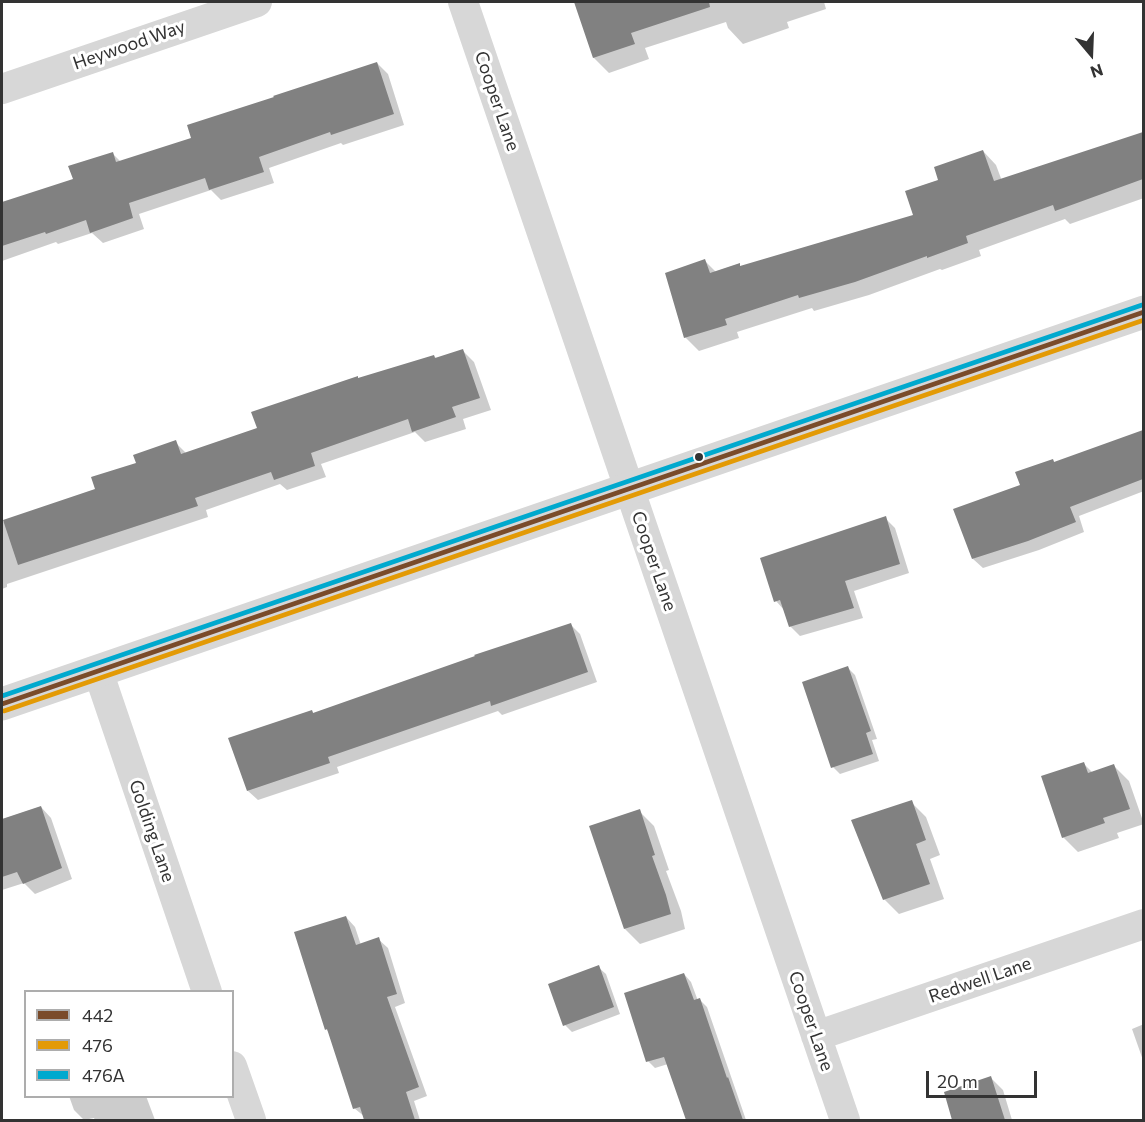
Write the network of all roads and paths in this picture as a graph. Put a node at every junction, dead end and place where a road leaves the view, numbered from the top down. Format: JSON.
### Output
{"nodes":[{"id":1,"x":257,"y":2,"type":"edge"},
{"id":2,"x":462,"y":2,"type":"edge"},
{"id":3,"x":2,"y":89,"type":"edge"},
{"id":4,"x":1143,"y":312,"type":"edge"},
{"id":5,"x":629,"y":489,"type":"junction"},
{"id":6,"x":98,"y":670,"type":"junction"},
{"id":7,"x":2,"y":704,"type":"edge"},
{"id":8,"x":1143,"y":924,"type":"edge"},
{"id":9,"x":206,"y":990,"type":"edge"},
{"id":10,"x":816,"y":1036,"type":"junction"},
{"id":11,"x":234,"y":1072,"type":"edge"},
{"id":12,"x":251,"y":1120,"type":"edge"},
{"id":13,"x":845,"y":1120,"type":"edge"}],
"edges":[{"from":1,"to":3,"type":"street","name":"Heywood Way"},
{"from":2,"to":5,"type":"street","name":"Cooper Lane"},
{"from":4,"to":5,"type":"street"},
{"from":5,"to":6,"type":"street"},
{"from":5,"to":10,"type":"street","name":"Cooper Lane"},
{"from":6,"to":7,"type":"street"},
{"from":6,"to":9,"type":"street","name":"Golding Lane"},
{"from":8,"to":10,"type":"street","name":"Redwell Lane"},
{"from":10,"to":13,"type":"street","name":"Cooper Lane"},
{"from":11,"to":12,"type":"street"}]}
